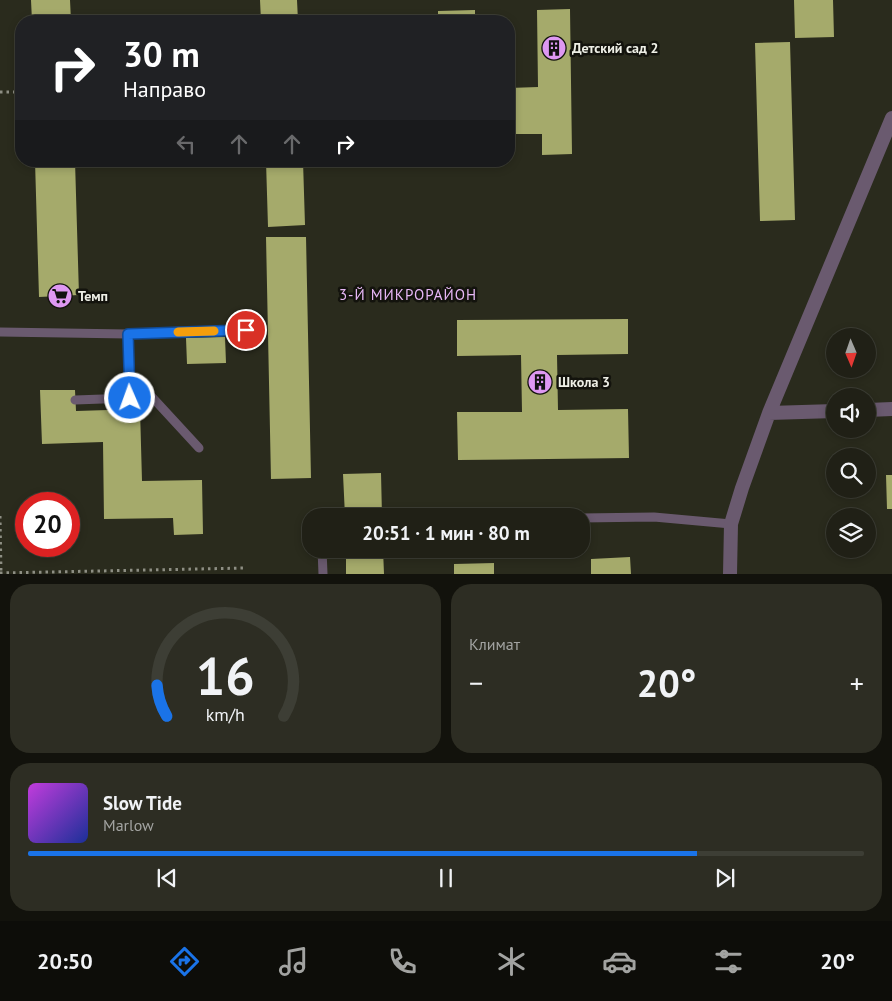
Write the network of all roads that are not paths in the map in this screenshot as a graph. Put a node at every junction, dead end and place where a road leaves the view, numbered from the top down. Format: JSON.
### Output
{"nodes":[{"id":1,"x":892,"y":118,"type":"edge"},
{"id":2,"x":246,"y":330,"type":"dead end"},
{"id":3,"x":0,"y":332,"type":"edge"},
{"id":4,"x":128,"y":334,"type":"junction"},
{"id":5,"x":130,"y":398,"type":"junction"},
{"id":6,"x":76,"y":400,"type":"dead end"},
{"id":7,"x":892,"y":409,"type":"edge"},
{"id":8,"x":876,"y":410,"type":"edge"},
{"id":9,"x":826,"y":411,"type":"edge"},
{"id":10,"x":769,"y":413,"type":"junction"},
{"id":11,"x":199,"y":448,"type":"dead end"},
{"id":12,"x":590,"y":518,"type":"edge"},
{"id":13,"x":731,"y":524,"type":"junction"},
{"id":14,"x":322,"y":558,"type":"edge"},
{"id":15,"x":323,"y":574,"type":"edge"},
{"id":16,"x":730,"y":574,"type":"edge"}],
"edges":[{"from":1,"to":10,"type":"street"},
{"from":2,"to":4,"type":"lane"},
{"from":3,"to":4,"type":"lane"},
{"from":4,"to":5,"type":"lane"},
{"from":5,"to":6,"type":"lane"},
{"from":5,"to":11,"type":"lane"},
{"from":7,"to":8,"type":"street"},
{"from":9,"to":10,"type":"street"},
{"from":10,"to":13,"type":"street"},
{"from":12,"to":13,"type":"lane"},
{"from":13,"to":16,"type":"street"},
{"from":14,"to":15,"type":"lane"}]}
